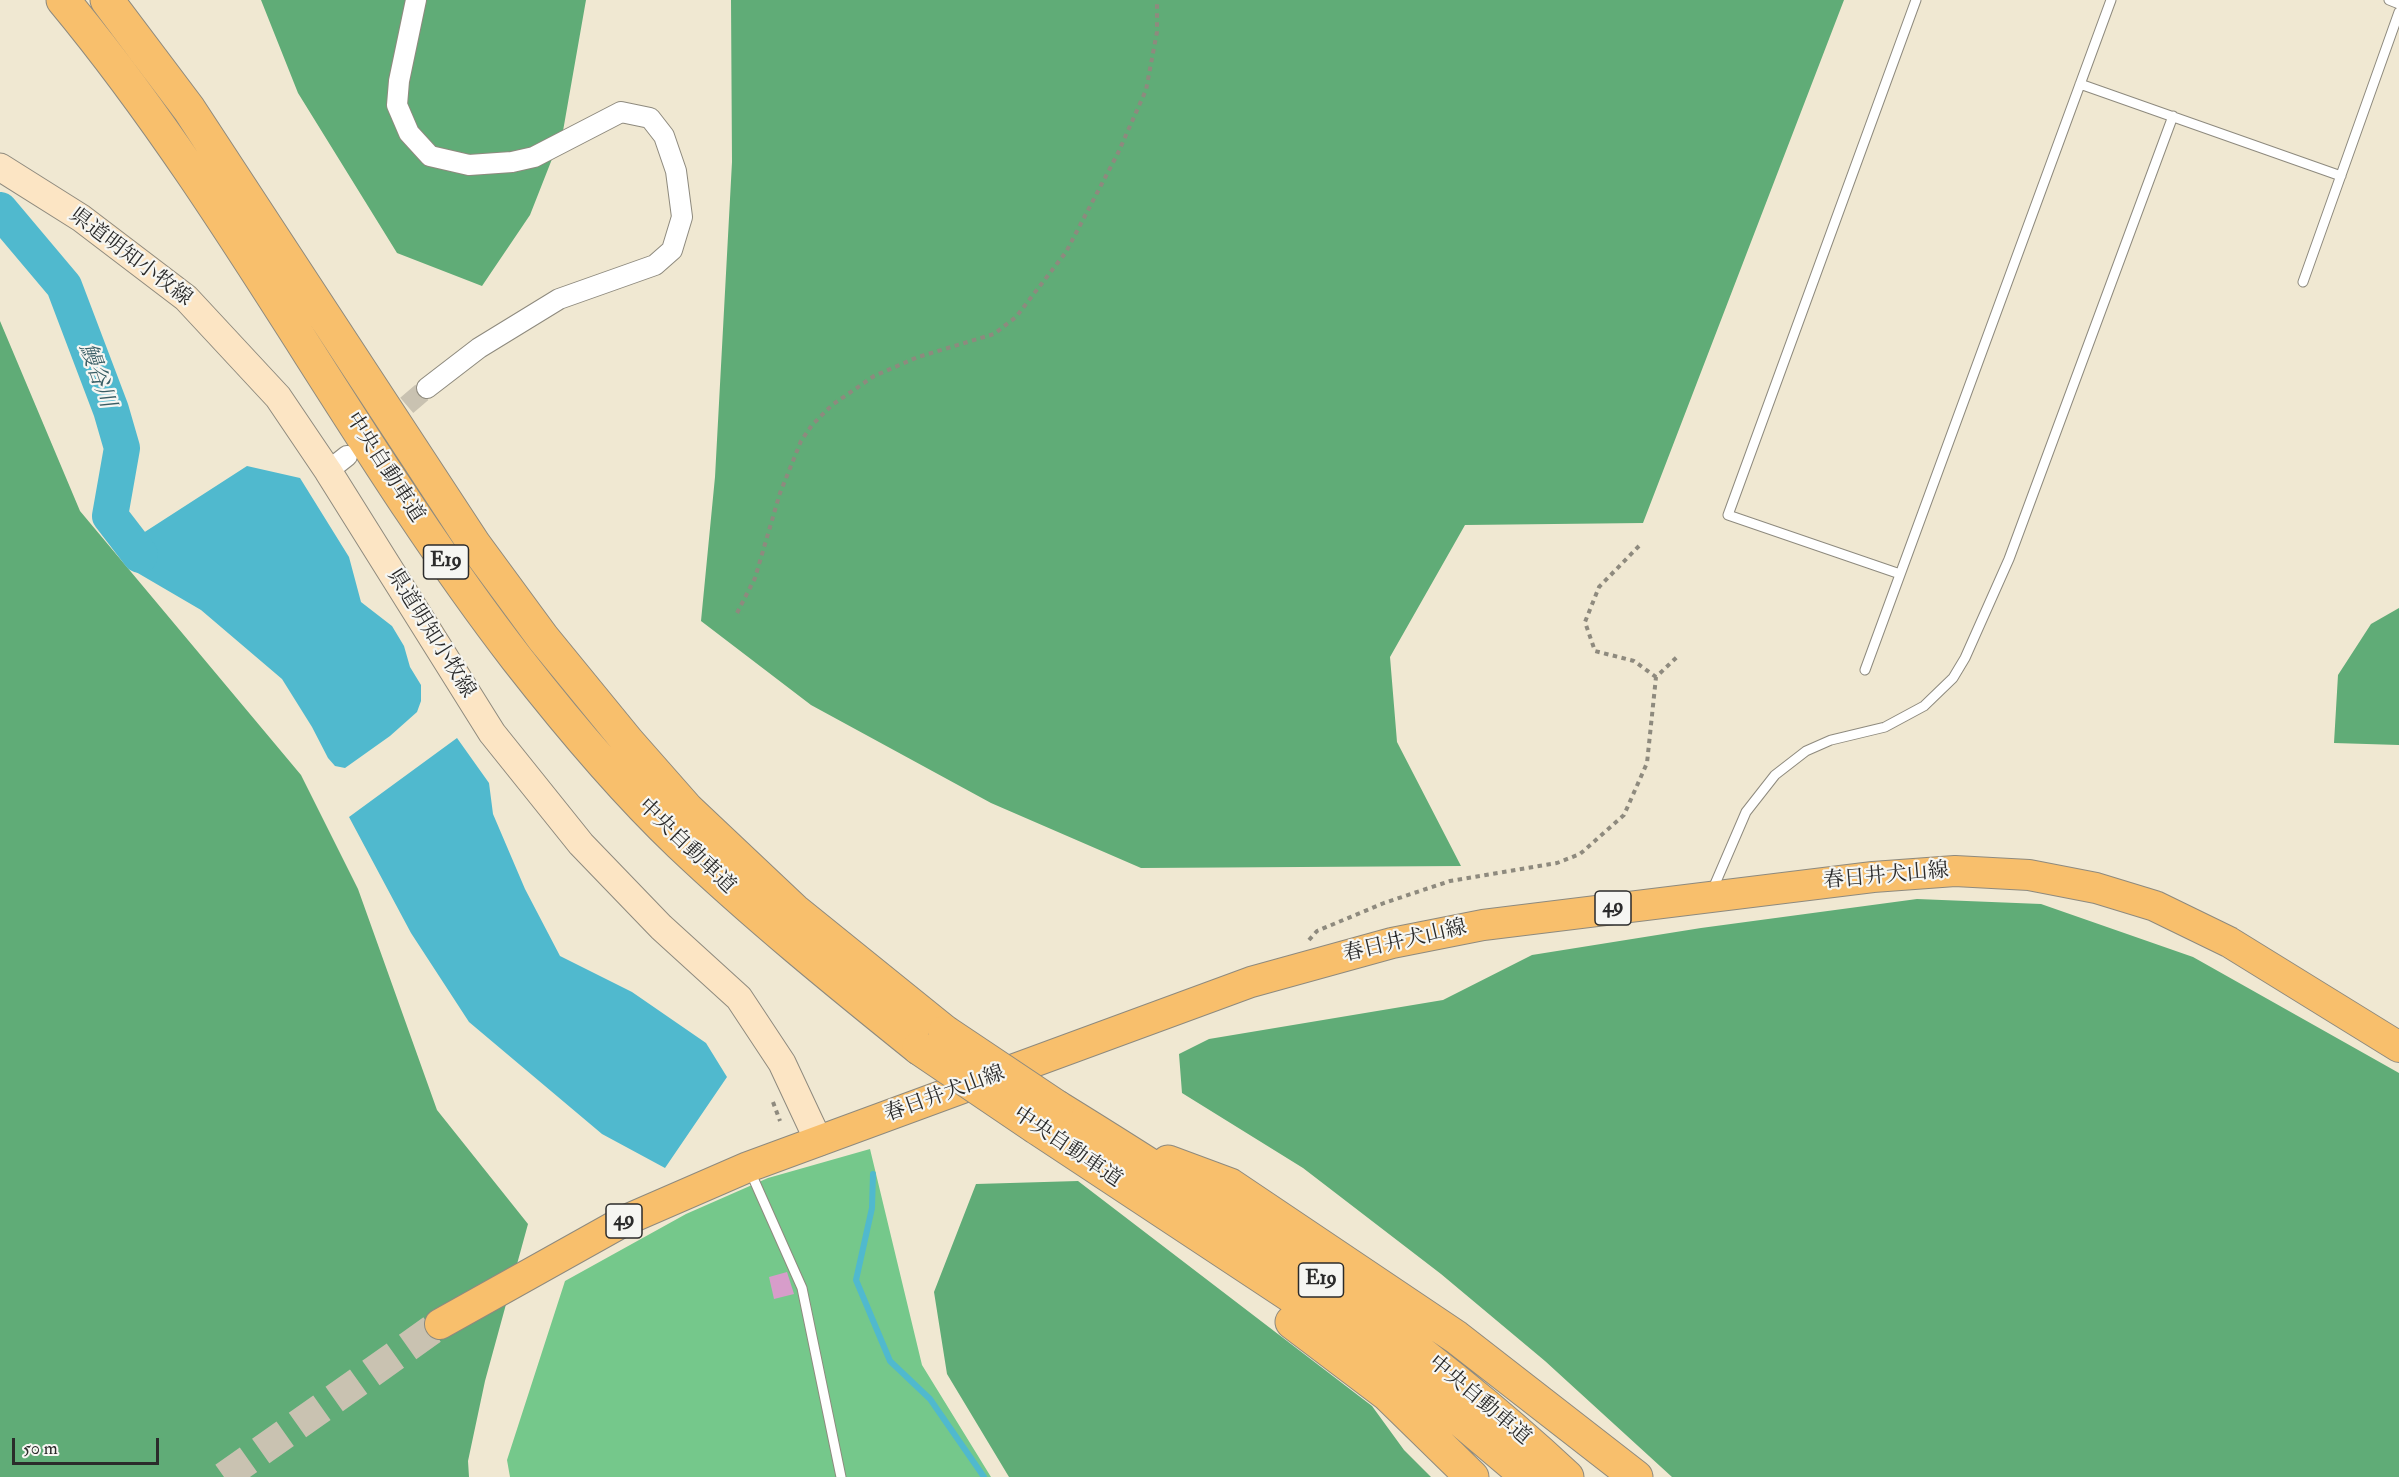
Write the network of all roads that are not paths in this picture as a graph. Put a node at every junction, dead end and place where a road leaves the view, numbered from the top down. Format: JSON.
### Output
{"nodes":[{"id":1,"x":63,"y":0,"type":"edge"},
{"id":2,"x":107,"y":0,"type":"edge"},
{"id":3,"x":416,"y":0,"type":"edge"},
{"id":4,"x":1916,"y":0,"type":"edge"},
{"id":5,"x":2111,"y":0,"type":"edge"},
{"id":6,"x":2389,"y":0,"type":"edge"},
{"id":7,"x":2399,"y":4,"type":"edge"},
{"id":8,"x":2399,"y":12,"type":"edge"},
{"id":9,"x":2080,"y":84,"type":"junction"},
{"id":10,"x":2173,"y":116,"type":"junction"},
{"id":11,"x":0,"y":167,"type":"edge"},
{"id":12,"x":2342,"y":176,"type":"junction"},
{"id":13,"x":2302,"y":282,"type":"dead end"},
{"id":14,"x":427,"y":388,"type":"tunnel mouth"},
{"id":15,"x":1900,"y":574,"type":"junction"},
{"id":16,"x":1865,"y":670,"type":"dead end"},
{"id":17,"x":1710,"y":896,"type":"junction"},
{"id":18,"x":932,"y":1040,"type":"junction"},
{"id":19,"x":2399,"y":1047,"type":"edge"},
{"id":20,"x":1047,"y":1123,"type":"junction"},
{"id":21,"x":1110,"y":1140,"type":"junction"},
{"id":22,"x":819,"y":1142,"type":"junction"},
{"id":23,"x":748,"y":1167,"type":"junction"},
{"id":24,"x":441,"y":1324,"type":"tunnel mouth"},
{"id":25,"x":841,"y":1477,"type":"edge"},
{"id":26,"x":1472,"y":1477,"type":"edge"},
{"id":27,"x":1528,"y":1477,"type":"edge"},
{"id":28,"x":1567,"y":1477,"type":"edge"},
{"id":29,"x":1636,"y":1477,"type":"edge"}],
"edges":[{"from":1,"to":18,"type":"highway","name":"中央自動車道","number":"E19"},
{"from":2,"to":18,"type":"highway","name":"中央自動車道","number":"E19"},
{"from":3,"to":14,"type":"street"},
{"from":4,"to":15,"type":"lane"},
{"from":5,"to":9,"type":"lane"},
{"from":6,"to":7,"type":"lane"},
{"from":8,"to":12,"type":"lane"},
{"from":9,"to":10,"type":"lane"},
{"from":9,"to":15,"type":"lane"},
{"from":10,"to":12,"type":"lane"},
{"from":10,"to":17,"type":"lane"},
{"from":11,"to":22,"type":"main road","name":"県道明知小牧線"},
{"from":12,"to":13,"type":"lane"},
{"from":15,"to":16,"type":"lane"},
{"from":17,"to":19,"type":"main road","name":"春日井犬山線","number":"49"},
{"from":17,"to":22,"type":"main road","name":"春日井犬山線","number":"49"},
{"from":18,"to":20,"type":"highway","name":"中央自動車道","number":"E19","bridge":true},
{"from":20,"to":21,"type":"highway","name":"中央自動車道","number":"E19"},
{"from":20,"to":26,"type":"highway"},
{"from":20,"to":27,"type":"highway","name":"中央自動車道","number":"E19"},
{"from":21,"to":28,"type":"highway","name":"中央自動車道","number":"E19"},
{"from":21,"to":29,"type":"highway"},
{"from":22,"to":23,"type":"main road","name":"春日井犬山線","number":"49"},
{"from":23,"to":24,"type":"main road","name":"春日井犬山線","number":"49"},
{"from":23,"to":25,"type":"lane"}]}
